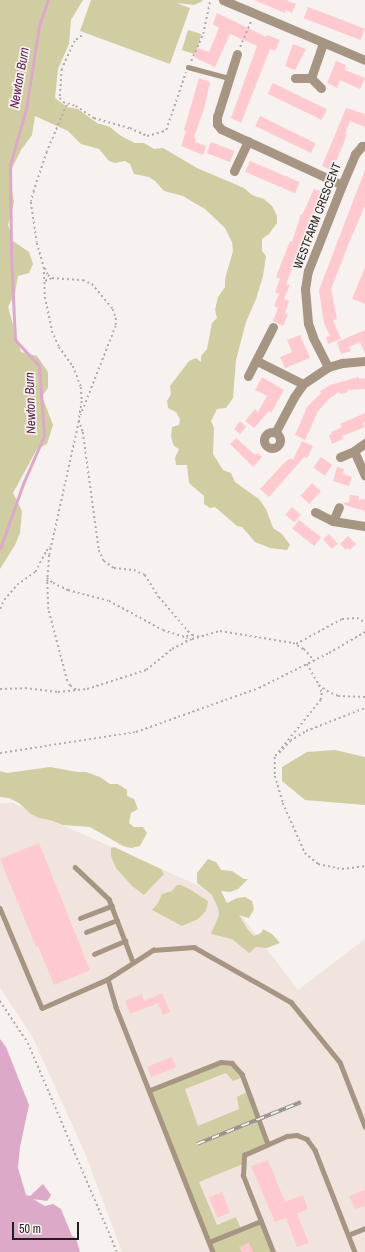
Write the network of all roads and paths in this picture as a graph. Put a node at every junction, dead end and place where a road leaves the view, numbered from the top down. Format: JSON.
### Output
{"nodes":[{"id":1,"x":210,"y":0,"type":"edge"},
{"id":2,"x":224,"y":0,"type":"edge"},
{"id":3,"x":254,"y":13,"type":"junction"},
{"id":4,"x":82,"y":36,"type":"dead end"},
{"id":5,"x":323,"y":43,"type":"junction"},
{"id":6,"x":237,"y":54,"type":"joint"},
{"id":7,"x":365,"y":60,"type":"edge"},
{"id":8,"x":188,"y":67,"type":"junction"},
{"id":9,"x":229,"y":78,"type":"junction"},
{"id":10,"x":295,"y":78,"type":"dead end"},
{"id":11,"x":310,"y":78,"type":"junction"},
{"id":12,"x":321,"y":88,"type":"dead end"},
{"id":13,"x":67,"y":105,"type":"junction"},
{"id":14,"x":248,"y":141,"type":"junction"},
{"id":15,"x":365,"y":146,"type":"edge"},
{"id":16,"x":234,"y":171,"type":"dead end"},
{"id":17,"x":342,"y":185,"type":"junction"},
{"id":18,"x":44,"y":267,"type":"junction"},
{"id":19,"x":52,"y":278,"type":"junction"},
{"id":20,"x":45,"y":281,"type":"junction"},
{"id":21,"x":273,"y":327,"type":"dead end"},
{"id":22,"x":257,"y":361,"type":"junction"},
{"id":23,"x":365,"y":361,"type":"edge"},
{"id":24,"x":328,"y":367,"type":"junction"},
{"id":25,"x":248,"y":376,"type":"dead end"},
{"id":26,"x":303,"y":384,"type":"junction"},
{"id":27,"x":80,"y":420,"type":"junction"},
{"id":28,"x":276,"y":431,"type":"dead end"},
{"id":29,"x":365,"y":443,"type":"edge"},
{"id":30,"x":354,"y":451,"type":"junction"},
{"id":31,"x":340,"y":457,"type":"dead end"},
{"id":32,"x":365,"y":476,"type":"edge"},
{"id":33,"x":338,"y":507,"type":"dead end"},
{"id":34,"x":314,"y":512,"type":"dead end"},
{"id":35,"x":333,"y":521,"type":"junction"},
{"id":36,"x":365,"y":526,"type":"edge"},
{"id":37,"x":51,"y":546,"type":"junction"},
{"id":38,"x":47,"y":577,"type":"junction"},
{"id":39,"x":0,"y":609,"type":"edge"},
{"id":40,"x":365,"y":622,"type":"edge"},
{"id":41,"x":188,"y":631,"type":"junction"},
{"id":42,"x":365,"y":632,"type":"edge"},
{"id":43,"x":202,"y":636,"type":"junction"},
{"id":44,"x":188,"y":638,"type":"junction"},
{"id":45,"x":186,"y":642,"type":"junction"},
{"id":46,"x":296,"y":644,"type":"junction"},
{"id":47,"x":314,"y":660,"type":"junction"},
{"id":48,"x":307,"y":664,"type":"junction"},
{"id":49,"x":319,"y":685,"type":"junction"},
{"id":50,"x":0,"y":689,"type":"edge"},
{"id":51,"x":76,"y":690,"type":"junction"},
{"id":52,"x":365,"y":697,"type":"edge"},
{"id":53,"x":365,"y":708,"type":"edge"},
{"id":54,"x":0,"y":753,"type":"edge"},
{"id":55,"x":275,"y":757,"type":"junction"},
{"id":56,"x":365,"y":866,"type":"edge"},
{"id":57,"x":75,"y":867,"type":"dead end"},
{"id":58,"x":112,"y":906,"type":"junction"},
{"id":59,"x":0,"y":908,"type":"edge"},
{"id":60,"x":80,"y":918,"type":"dead end"},
{"id":61,"x":117,"y":920,"type":"junction"},
{"id":62,"x":86,"y":932,"type":"dead end"},
{"id":63,"x":125,"y":941,"type":"junction"},
{"id":64,"x":94,"y":954,"type":"dead end"},
{"id":65,"x":134,"y":962,"type":"junction"},
{"id":66,"x":108,"y":978,"type":"junction"},
{"id":67,"x":0,"y":1001,"type":"edge"},
{"id":68,"x":150,"y":1090,"type":"junction"},
{"id":69,"x":365,"y":1126,"type":"edge"},
{"id":70,"x":268,"y":1144,"type":"junction"},
{"id":71,"x":261,"y":1221,"type":"junction"},
{"id":72,"x":365,"y":1228,"type":"edge"},
{"id":73,"x":348,"y":1235,"type":"junction"},
{"id":74,"x":209,"y":1242,"type":"junction"},
{"id":75,"x":117,"y":1252,"type":"edge"},
{"id":76,"x":213,"y":1252,"type":"edge"},
{"id":77,"x":274,"y":1252,"type":"edge"},
{"id":78,"x":355,"y":1252,"type":"edge"}],
"edges":[{"from":1,"to":8,"type":"path"},
{"from":2,"to":3,"type":"street"},
{"from":3,"to":5,"type":"street"},
{"from":3,"to":6,"type":"path"},
{"from":4,"to":13,"type":"path"},
{"from":5,"to":7,"type":"street"},
{"from":5,"to":11,"type":"street"},
{"from":6,"to":9,"type":"street"},
{"from":8,"to":9,"type":"lane"},
{"from":8,"to":13,"type":"path"},
{"from":9,"to":14,"type":"street"},
{"from":10,"to":11,"type":"street"},
{"from":11,"to":12,"type":"street"},
{"from":13,"to":18,"type":"path"},
{"from":14,"to":16,"type":"street"},
{"from":14,"to":17,"type":"street"},
{"from":15,"to":17,"type":"street","name":"WESTFARM CRESCENT"},
{"from":17,"to":24,"type":"street","name":"WESTFARM CRESCENT"},
{"from":18,"to":19,"type":"path"},
{"from":18,"to":20,"type":"path"},
{"from":19,"to":20,"type":"path"},
{"from":19,"to":27,"type":"path"},
{"from":20,"to":27,"type":"path"},
{"from":21,"to":22,"type":"street"},
{"from":22,"to":25,"type":"street"},
{"from":22,"to":26,"type":"street"},
{"from":23,"to":24,"type":"street"},
{"from":24,"to":26,"type":"street"},
{"from":26,"to":28,"type":"street"},
{"from":27,"to":37,"type":"path"},
{"from":27,"to":41,"type":"path"},
{"from":29,"to":30,"type":"street"},
{"from":30,"to":31,"type":"street"},
{"from":30,"to":32,"type":"street"},
{"from":33,"to":35,"type":"street"},
{"from":34,"to":35,"type":"street"},
{"from":35,"to":36,"type":"street"},
{"from":37,"to":38,"type":"path"},
{"from":37,"to":39,"type":"path"},
{"from":38,"to":44,"type":"path"},
{"from":38,"to":51,"type":"path"},
{"from":40,"to":46,"type":"path"},
{"from":41,"to":43,"type":"path"},
{"from":41,"to":44,"type":"path"},
{"from":42,"to":47,"type":"path"},
{"from":43,"to":45,"type":"path"},
{"from":43,"to":46,"type":"path"},
{"from":44,"to":45,"type":"path"},
{"from":45,"to":51,"type":"path"},
{"from":46,"to":47,"type":"path"},
{"from":47,"to":48,"type":"path"},
{"from":48,"to":49,"type":"path"},
{"from":48,"to":54,"type":"path"},
{"from":49,"to":52,"type":"path"},
{"from":49,"to":55,"type":"path"},
{"from":50,"to":51,"type":"path"},
{"from":53,"to":55,"type":"path"},
{"from":55,"to":56,"type":"path"},
{"from":57,"to":58,"type":"lane"},
{"from":58,"to":60,"type":"lane"},
{"from":58,"to":61,"type":"lane"},
{"from":59,"to":66,"type":"lane"},
{"from":61,"to":62,"type":"lane"},
{"from":61,"to":63,"type":"lane"},
{"from":63,"to":64,"type":"lane"},
{"from":63,"to":65,"type":"lane"},
{"from":65,"to":66,"type":"lane"},
{"from":65,"to":69,"type":"lane"},
{"from":66,"to":68,"type":"lane"},
{"from":67,"to":75,"type":"path"},
{"from":68,"to":70,"type":"lane"},
{"from":68,"to":74,"type":"lane"},
{"from":70,"to":71,"type":"lane"},
{"from":70,"to":73,"type":"lane"},
{"from":71,"to":74,"type":"lane"},
{"from":71,"to":77,"type":"lane"},
{"from":72,"to":73,"type":"lane"},
{"from":73,"to":78,"type":"lane"},
{"from":74,"to":76,"type":"lane"}]}
